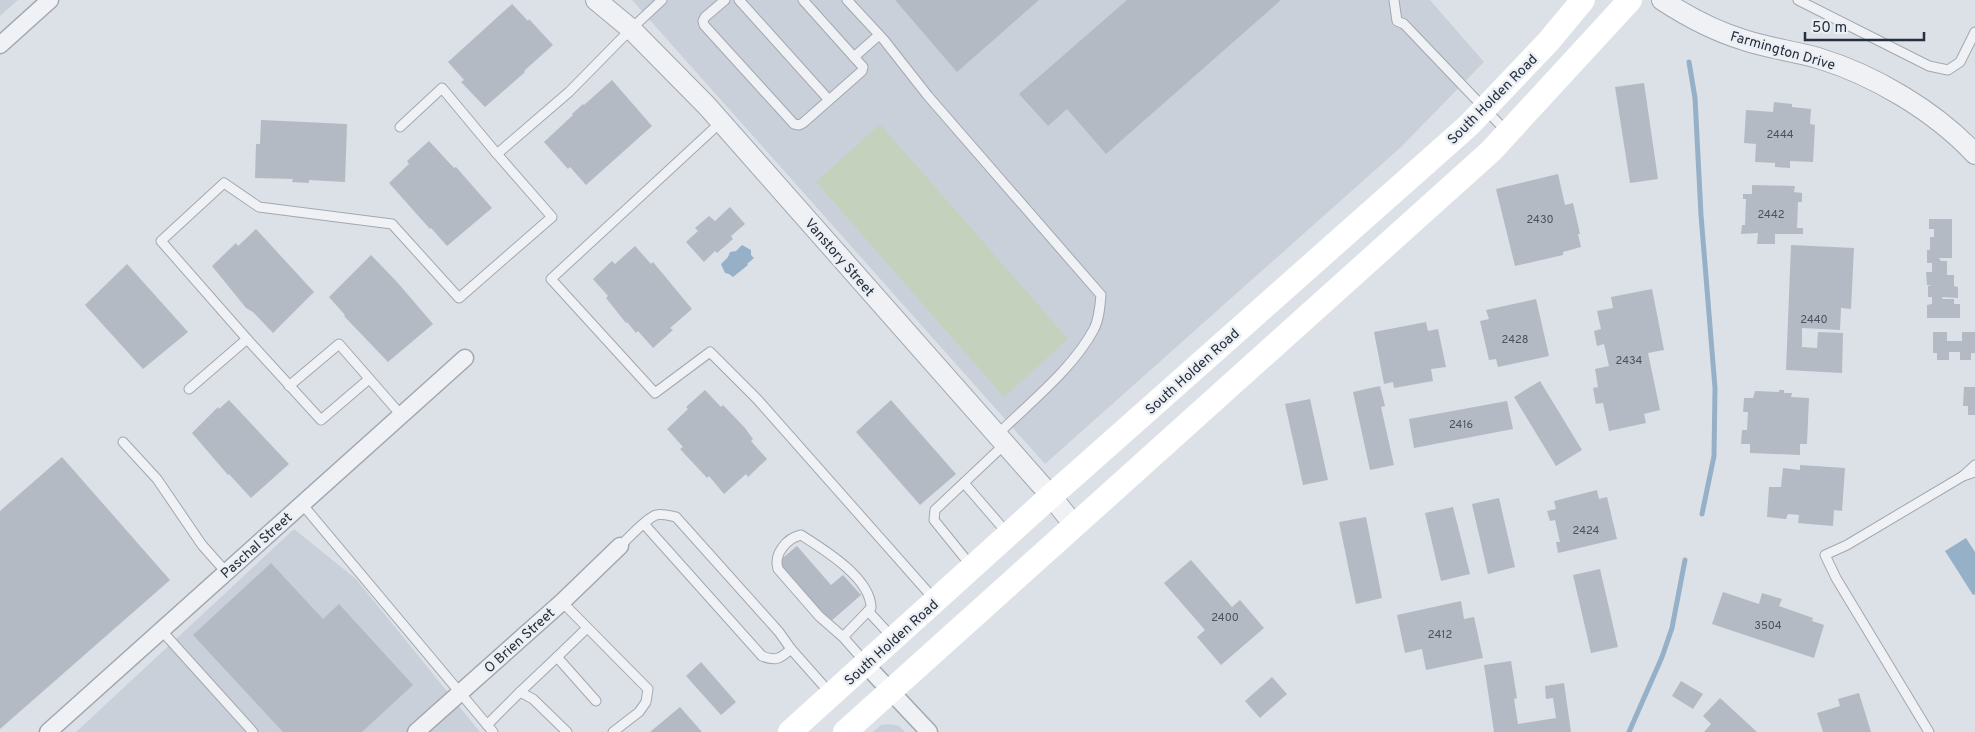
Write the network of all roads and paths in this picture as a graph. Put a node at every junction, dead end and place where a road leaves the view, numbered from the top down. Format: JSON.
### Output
{"nodes":[{"id":1,"x":50,"y":0,"type":"edge"},
{"id":2,"x":596,"y":0,"type":"edge"},
{"id":3,"x":662,"y":0,"type":"edge"},
{"id":4,"x":725,"y":0,"type":"edge"},
{"id":5,"x":739,"y":0,"type":"edge"},
{"id":6,"x":803,"y":0,"type":"edge"},
{"id":7,"x":847,"y":0,"type":"edge"},
{"id":8,"x":1394,"y":0,"type":"edge"},
{"id":9,"x":1583,"y":0,"type":"edge"},
{"id":10,"x":1630,"y":0,"type":"edge"},
{"id":11,"x":1662,"y":0,"type":"edge"},
{"id":12,"x":1798,"y":0,"type":"edge"},
{"id":13,"x":631,"y":29,"type":"junction"},
{"id":14,"x":1975,"y":32,"type":"edge"},
{"id":15,"x":881,"y":38,"type":"junction"},
{"id":16,"x":0,"y":45,"type":"edge"},
{"id":17,"x":854,"y":57,"type":"junction"},
{"id":18,"x":829,"y":100,"type":"junction"},
{"id":19,"x":1484,"y":109,"type":"junction"},
{"id":20,"x":721,"y":122,"type":"junction"},
{"id":21,"x":400,"y":127,"type":"dead end"},
{"id":22,"x":1509,"y":134,"type":"junction"},
{"id":23,"x":1972,"y":145,"type":"edge"},
{"id":24,"x":497,"y":154,"type":"junction"},
{"id":25,"x":247,"y":339,"type":"junction"},
{"id":26,"x":465,"y":358,"type":"dead end"},
{"id":27,"x":369,"y":379,"type":"junction"},
{"id":28,"x":289,"y":386,"type":"junction"},
{"id":29,"x":189,"y":389,"type":"dead end"},
{"id":30,"x":401,"y":415,"type":"junction"},
{"id":31,"x":1001,"y":439,"type":"junction"},
{"id":32,"x":123,"y":442,"type":"dead end"},
{"id":33,"x":1975,"y":464,"type":"edge"},
{"id":34,"x":1975,"y":472,"type":"edge"},
{"id":35,"x":1963,"y":476,"type":"junction"},
{"id":36,"x":964,"y":482,"type":"junction"},
{"id":37,"x":1050,"y":496,"type":"junction"},
{"id":38,"x":302,"y":504,"type":"junction"},
{"id":39,"x":644,"y":524,"type":"junction"},
{"id":40,"x":1074,"y":525,"type":"junction"},
{"id":41,"x":1008,"y":534,"type":"junction"},
{"id":42,"x":620,"y":546,"type":"joint"},
{"id":43,"x":972,"y":568,"type":"junction"},
{"id":44,"x":226,"y":572,"type":"junction"},
{"id":45,"x":562,"y":602,"type":"junction"},
{"id":46,"x":935,"y":602,"type":"junction"},
{"id":47,"x":868,"y":611,"type":"junction"},
{"id":48,"x":587,"y":628,"type":"junction"},
{"id":49,"x":162,"y":630,"type":"junction"},
{"id":50,"x":843,"y":637,"type":"junction"},
{"id":51,"x":894,"y":639,"type":"junction"},
{"id":52,"x":791,"y":649,"type":"junction"},
{"id":53,"x":557,"y":657,"type":"junction"},
{"id":54,"x":866,"y":664,"type":"junction"},
{"id":55,"x":892,"y":690,"type":"junction"},
{"id":56,"x":520,"y":692,"type":"junction"},
{"id":57,"x":460,"y":693,"type":"junction"},
{"id":58,"x":832,"y":695,"type":"junction"},
{"id":59,"x":596,"y":701,"type":"dead end"},
{"id":60,"x":490,"y":728,"type":"edge"},
{"id":61,"x":48,"y":732,"type":"edge"},
{"id":62,"x":253,"y":732,"type":"edge"},
{"id":63,"x":416,"y":732,"type":"edge"},
{"id":64,"x":567,"y":732,"type":"edge"},
{"id":65,"x":614,"y":732,"type":"edge"},
{"id":66,"x":790,"y":732,"type":"edge"},
{"id":67,"x":845,"y":732,"type":"edge"},
{"id":68,"x":929,"y":732,"type":"edge"},
{"id":69,"x":1929,"y":732,"type":"edge"}],
"edges":[{"from":1,"to":16,"type":"street"},
{"from":2,"to":13,"type":"street","name":"Vanstory Street"},
{"from":3,"to":13,"type":"lane"},
{"from":4,"to":18,"type":"lane"},
{"from":5,"to":18,"type":"lane"},
{"from":6,"to":17,"type":"lane"},
{"from":7,"to":15,"type":"lane"},
{"from":8,"to":19,"type":"lane"},
{"from":9,"to":19,"type":"main road","name":"South Holden Road"},
{"from":10,"to":22,"type":"main road"},
{"from":11,"to":23,"type":"street","name":"Farmington Drive"},
{"from":12,"to":14,"type":"lane"},
{"from":13,"to":20,"type":"street","name":"Vanstory Street"},
{"from":13,"to":24,"type":"lane"},
{"from":15,"to":17,"type":"lane"},
{"from":15,"to":31,"type":"lane"},
{"from":17,"to":18,"type":"lane"},
{"from":19,"to":22,"type":"lane"},
{"from":19,"to":37,"type":"main road","name":"South Holden Road"},
{"from":20,"to":31,"type":"street","name":"Vanstory Street"},
{"from":20,"to":46,"type":"lane"},
{"from":21,"to":24,"type":"lane"},
{"from":22,"to":40,"type":"main road"},
{"from":24,"to":25,"type":"lane"},
{"from":25,"to":28,"type":"lane"},
{"from":25,"to":29,"type":"lane"},
{"from":26,"to":30,"type":"street","name":"Paschal Street"},
{"from":27,"to":28,"type":"lane"},
{"from":27,"to":28,"type":"lane"},
{"from":27,"to":30,"type":"lane"},
{"from":30,"to":38,"type":"street","name":"Paschal Street"},
{"from":31,"to":36,"type":"lane"},
{"from":31,"to":37,"type":"street","name":"Vanstory Street"},
{"from":32,"to":44,"type":"lane"},
{"from":33,"to":35,"type":"lane"},
{"from":34,"to":35,"type":"lane"},
{"from":35,"to":69,"type":"lane"},
{"from":36,"to":41,"type":"lane"},
{"from":36,"to":43,"type":"lane"},
{"from":37,"to":40,"type":"street","name":"Vanstory Street"},
{"from":37,"to":41,"type":"main road","name":"South Holden Road"},
{"from":38,"to":44,"type":"street","name":"Paschal Street"},
{"from":38,"to":57,"type":"lane"},
{"from":39,"to":42,"type":"lane"},
{"from":39,"to":52,"type":"lane"},
{"from":39,"to":52,"type":"lane"},
{"from":40,"to":55,"type":"main road"},
{"from":41,"to":43,"type":"main road","name":"South Holden Road"},
{"from":42,"to":45,"type":"street","name":"O Brien Street"},
{"from":43,"to":46,"type":"main road","name":"South Holden Road"},
{"from":44,"to":49,"type":"street","name":"Paschal Street"},
{"from":45,"to":48,"type":"lane"},
{"from":45,"to":57,"type":"street","name":"O Brien Street"},
{"from":46,"to":51,"type":"main road","name":"South Holden Road"},
{"from":47,"to":50,"type":"lane"},
{"from":47,"to":50,"type":"lane"},
{"from":47,"to":51,"type":"lane"},
{"from":48,"to":53,"type":"lane"},
{"from":48,"to":65,"type":"lane"},
{"from":49,"to":61,"type":"street","name":"Paschal Street"},
{"from":49,"to":62,"type":"lane"},
{"from":50,"to":54,"type":"lane"},
{"from":51,"to":54,"type":"main road","name":"South Holden Road"},
{"from":52,"to":58,"type":"lane"},
{"from":53,"to":56,"type":"lane"},
{"from":53,"to":59,"type":"lane"},
{"from":54,"to":55,"type":"street"},
{"from":54,"to":58,"type":"main road","name":"South Holden Road"},
{"from":55,"to":67,"type":"main road"},
{"from":55,"to":68,"type":"street"},
{"from":56,"to":60,"type":"lane"},
{"from":56,"to":64,"type":"lane"},
{"from":57,"to":60,"type":"lane"},
{"from":57,"to":63,"type":"street","name":"O Brien Street"},
{"from":58,"to":66,"type":"main road","name":"South Holden Road"}]}
